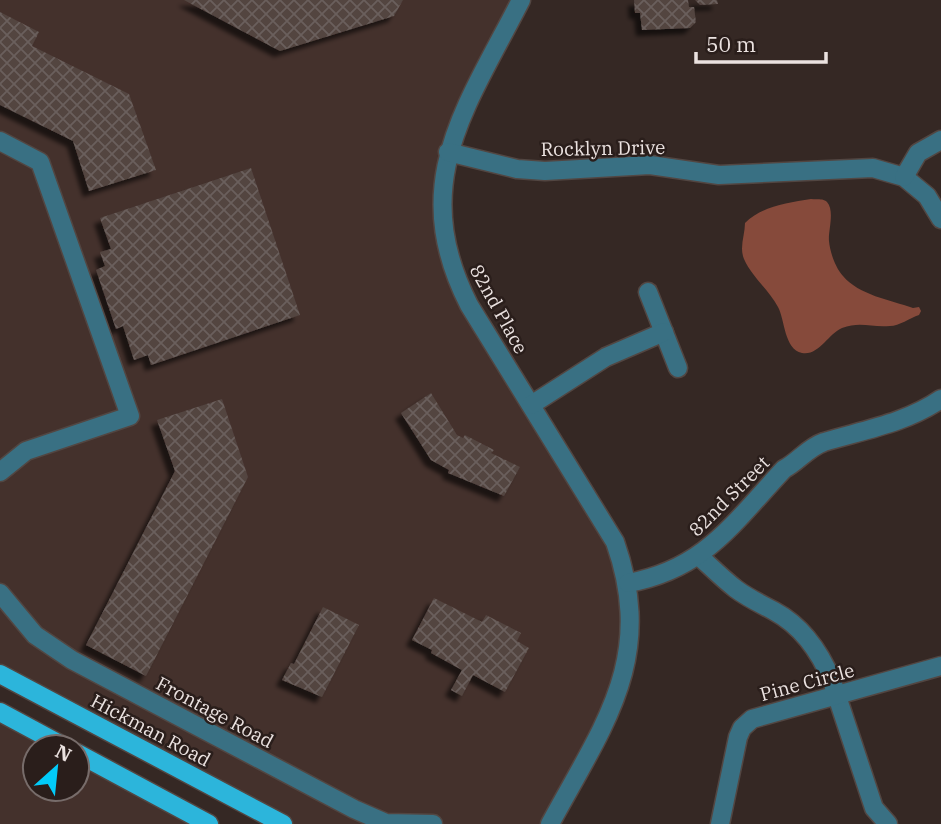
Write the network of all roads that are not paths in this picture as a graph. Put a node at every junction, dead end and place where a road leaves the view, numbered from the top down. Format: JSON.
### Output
{"nodes":[{"id":1,"x":521,"y":0,"type":"edge"},
{"id":2,"x":941,"y":140,"type":"edge"},
{"id":3,"x":0,"y":141,"type":"edge"},
{"id":4,"x":449,"y":152,"type":"junction"},
{"id":5,"x":904,"y":177,"type":"junction"},
{"id":6,"x":941,"y":219,"type":"edge"},
{"id":7,"x":648,"y":292,"type":"dead end"},
{"id":8,"x":664,"y":332,"type":"junction"},
{"id":9,"x":678,"y":368,"type":"dead end"},
{"id":10,"x":941,"y":399,"type":"edge"},
{"id":11,"x":531,"y":405,"type":"junction"},
{"id":12,"x":0,"y":472,"type":"edge"},
{"id":13,"x":699,"y":556,"type":"junction"},
{"id":14,"x":628,"y":583,"type":"junction"},
{"id":15,"x":0,"y":593,"type":"edge"},
{"id":16,"x":941,"y":666,"type":"edge"},
{"id":17,"x":0,"y":674,"type":"edge"},
{"id":18,"x":837,"y":697,"type":"junction"},
{"id":19,"x":0,"y":712,"type":"edge"},
{"id":20,"x":39,"y":733,"type":"edge"},
{"id":21,"x":91,"y":761,"type":"edge"},
{"id":22,"x":209,"y":824,"type":"edge"},
{"id":23,"x":283,"y":824,"type":"edge"},
{"id":24,"x":433,"y":824,"type":"edge"},
{"id":25,"x":550,"y":824,"type":"edge"},
{"id":26,"x":720,"y":824,"type":"edge"},
{"id":27,"x":888,"y":824,"type":"edge"}],
"edges":[{"from":1,"to":4,"type":"street","name":"82nd Place"},
{"from":2,"to":5,"type":"street"},
{"from":3,"to":12,"type":"street"},
{"from":4,"to":5,"type":"street","name":"Rocklyn Drive"},
{"from":4,"to":11,"type":"street","name":"82nd Place"},
{"from":5,"to":6,"type":"street"},
{"from":7,"to":8,"type":"street"},
{"from":8,"to":9,"type":"street"},
{"from":8,"to":11,"type":"street"},
{"from":10,"to":13,"type":"street","name":"82nd Street"},
{"from":11,"to":14,"type":"street","name":"82nd Place"},
{"from":13,"to":14,"type":"street","name":"82nd Street"},
{"from":13,"to":18,"type":"street"},
{"from":14,"to":25,"type":"street"},
{"from":15,"to":24,"type":"street","name":"Frontage Road"},
{"from":16,"to":18,"type":"street","name":"Pine Circle"},
{"from":17,"to":23,"type":"main road","name":"Hickman Road"},
{"from":18,"to":26,"type":"street","name":"Pine Circle"},
{"from":18,"to":27,"type":"street"},
{"from":19,"to":20,"type":"main road"},
{"from":21,"to":22,"type":"main road"}]}
